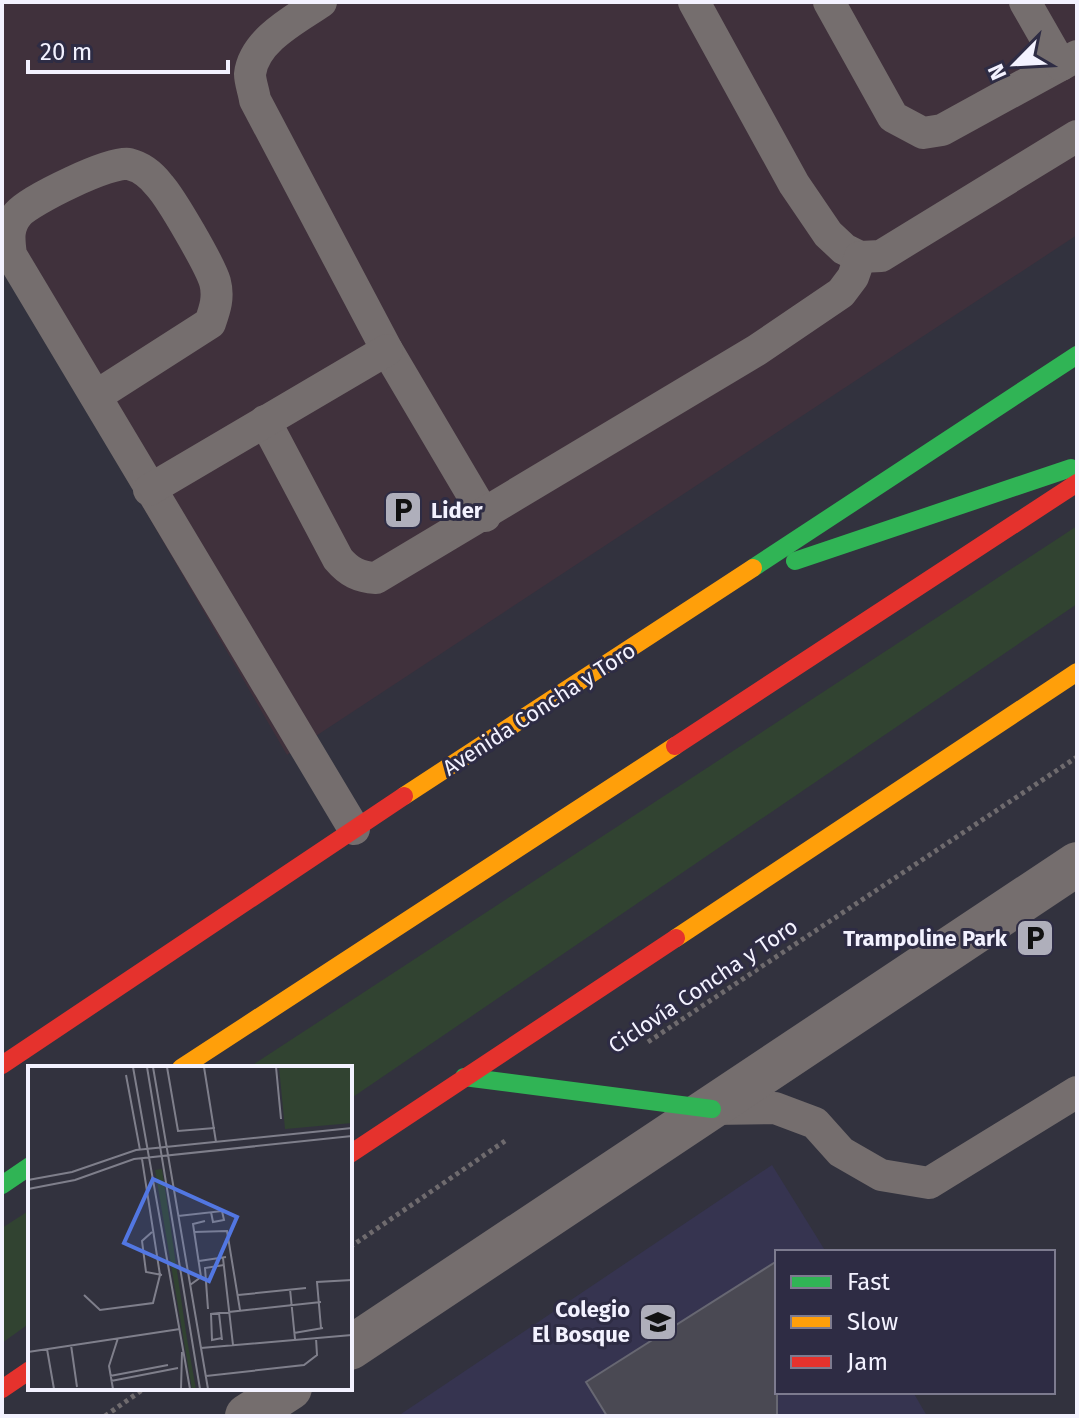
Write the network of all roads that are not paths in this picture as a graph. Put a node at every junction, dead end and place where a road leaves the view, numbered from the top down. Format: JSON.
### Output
{"nodes":[{"id":1,"x":321,"y":2,"type":"edge"},
{"id":2,"x":694,"y":2,"type":"edge"},
{"id":3,"x":829,"y":2,"type":"edge"},
{"id":4,"x":1025,"y":2,"type":"edge"},
{"id":5,"x":1069,"y":60,"type":"edge"},
{"id":6,"x":1077,"y":136,"type":"edge"},
{"id":7,"x":860,"y":257,"type":"junction"},
{"id":8,"x":387,"y":350,"type":"junction"},
{"id":9,"x":1077,"y":355,"type":"edge"},
{"id":10,"x":96,"y":396,"type":"junction"},
{"id":11,"x":265,"y":421,"type":"junction"},
{"id":12,"x":1077,"y":466,"type":"edge"},
{"id":13,"x":1077,"y":483,"type":"edge"},
{"id":14,"x":149,"y":490,"type":"junction"},
{"id":15,"x":485,"y":516,"type":"junction"},
{"id":16,"x":740,"y":579,"type":"junction"},
{"id":17,"x":1077,"y":672,"type":"edge"},
{"id":18,"x":354,"y":829,"type":"junction"},
{"id":19,"x":1077,"y":864,"type":"edge"},
{"id":20,"x":2,"y":1065,"type":"edge"},
{"id":21,"x":184,"y":1066,"type":"edge"},
{"id":22,"x":464,"y":1077,"type":"junction"},
{"id":23,"x":1077,"y":1092,"type":"edge"},
{"id":24,"x":712,"y":1109,"type":"junction"},
{"id":25,"x":352,"y":1153,"type":"edge"},
{"id":26,"x":28,"y":1167,"type":"edge"},
{"id":27,"x":2,"y":1185,"type":"edge"},
{"id":28,"x":352,"y":1347,"type":"edge"},
{"id":29,"x":28,"y":1371,"type":"edge"},
{"id":30,"x":2,"y":1389,"type":"edge"},
{"id":31,"x":287,"y":1390,"type":"edge"},
{"id":32,"x":247,"y":1416,"type":"edge"}],
"edges":[{"from":1,"to":8,"type":"lane"},
{"from":2,"to":7,"type":"lane"},
{"from":3,"to":5,"type":"lane"},
{"from":4,"to":5,"type":"lane"},
{"from":6,"to":7,"type":"lane"},
{"from":7,"to":15,"type":"lane"},
{"from":8,"to":11,"type":"lane"},
{"from":8,"to":15,"type":"lane"},
{"from":9,"to":16,"type":"main road","name":"Avenida Concha y Toro"},
{"from":10,"to":10,"type":"lane"},
{"from":10,"to":14,"type":"lane"},
{"from":11,"to":14,"type":"lane"},
{"from":11,"to":15,"type":"lane"},
{"from":12,"to":16,"type":"main road"},
{"from":13,"to":21,"type":"main road"},
{"from":14,"to":18,"type":"lane"},
{"from":16,"to":18,"type":"main road","name":"Avenida Concha y Toro"},
{"from":17,"to":22,"type":"main road"},
{"from":18,"to":20,"type":"main road","name":"Avenida Concha y Toro"},
{"from":19,"to":24,"type":"street"},
{"from":22,"to":24,"type":"main road"},
{"from":22,"to":25,"type":"main road"},
{"from":23,"to":24,"type":"lane"},
{"from":24,"to":28,"type":"street"},
{"from":26,"to":27,"type":"main road"},
{"from":29,"to":30,"type":"main road"},
{"from":31,"to":32,"type":"street"}]}
